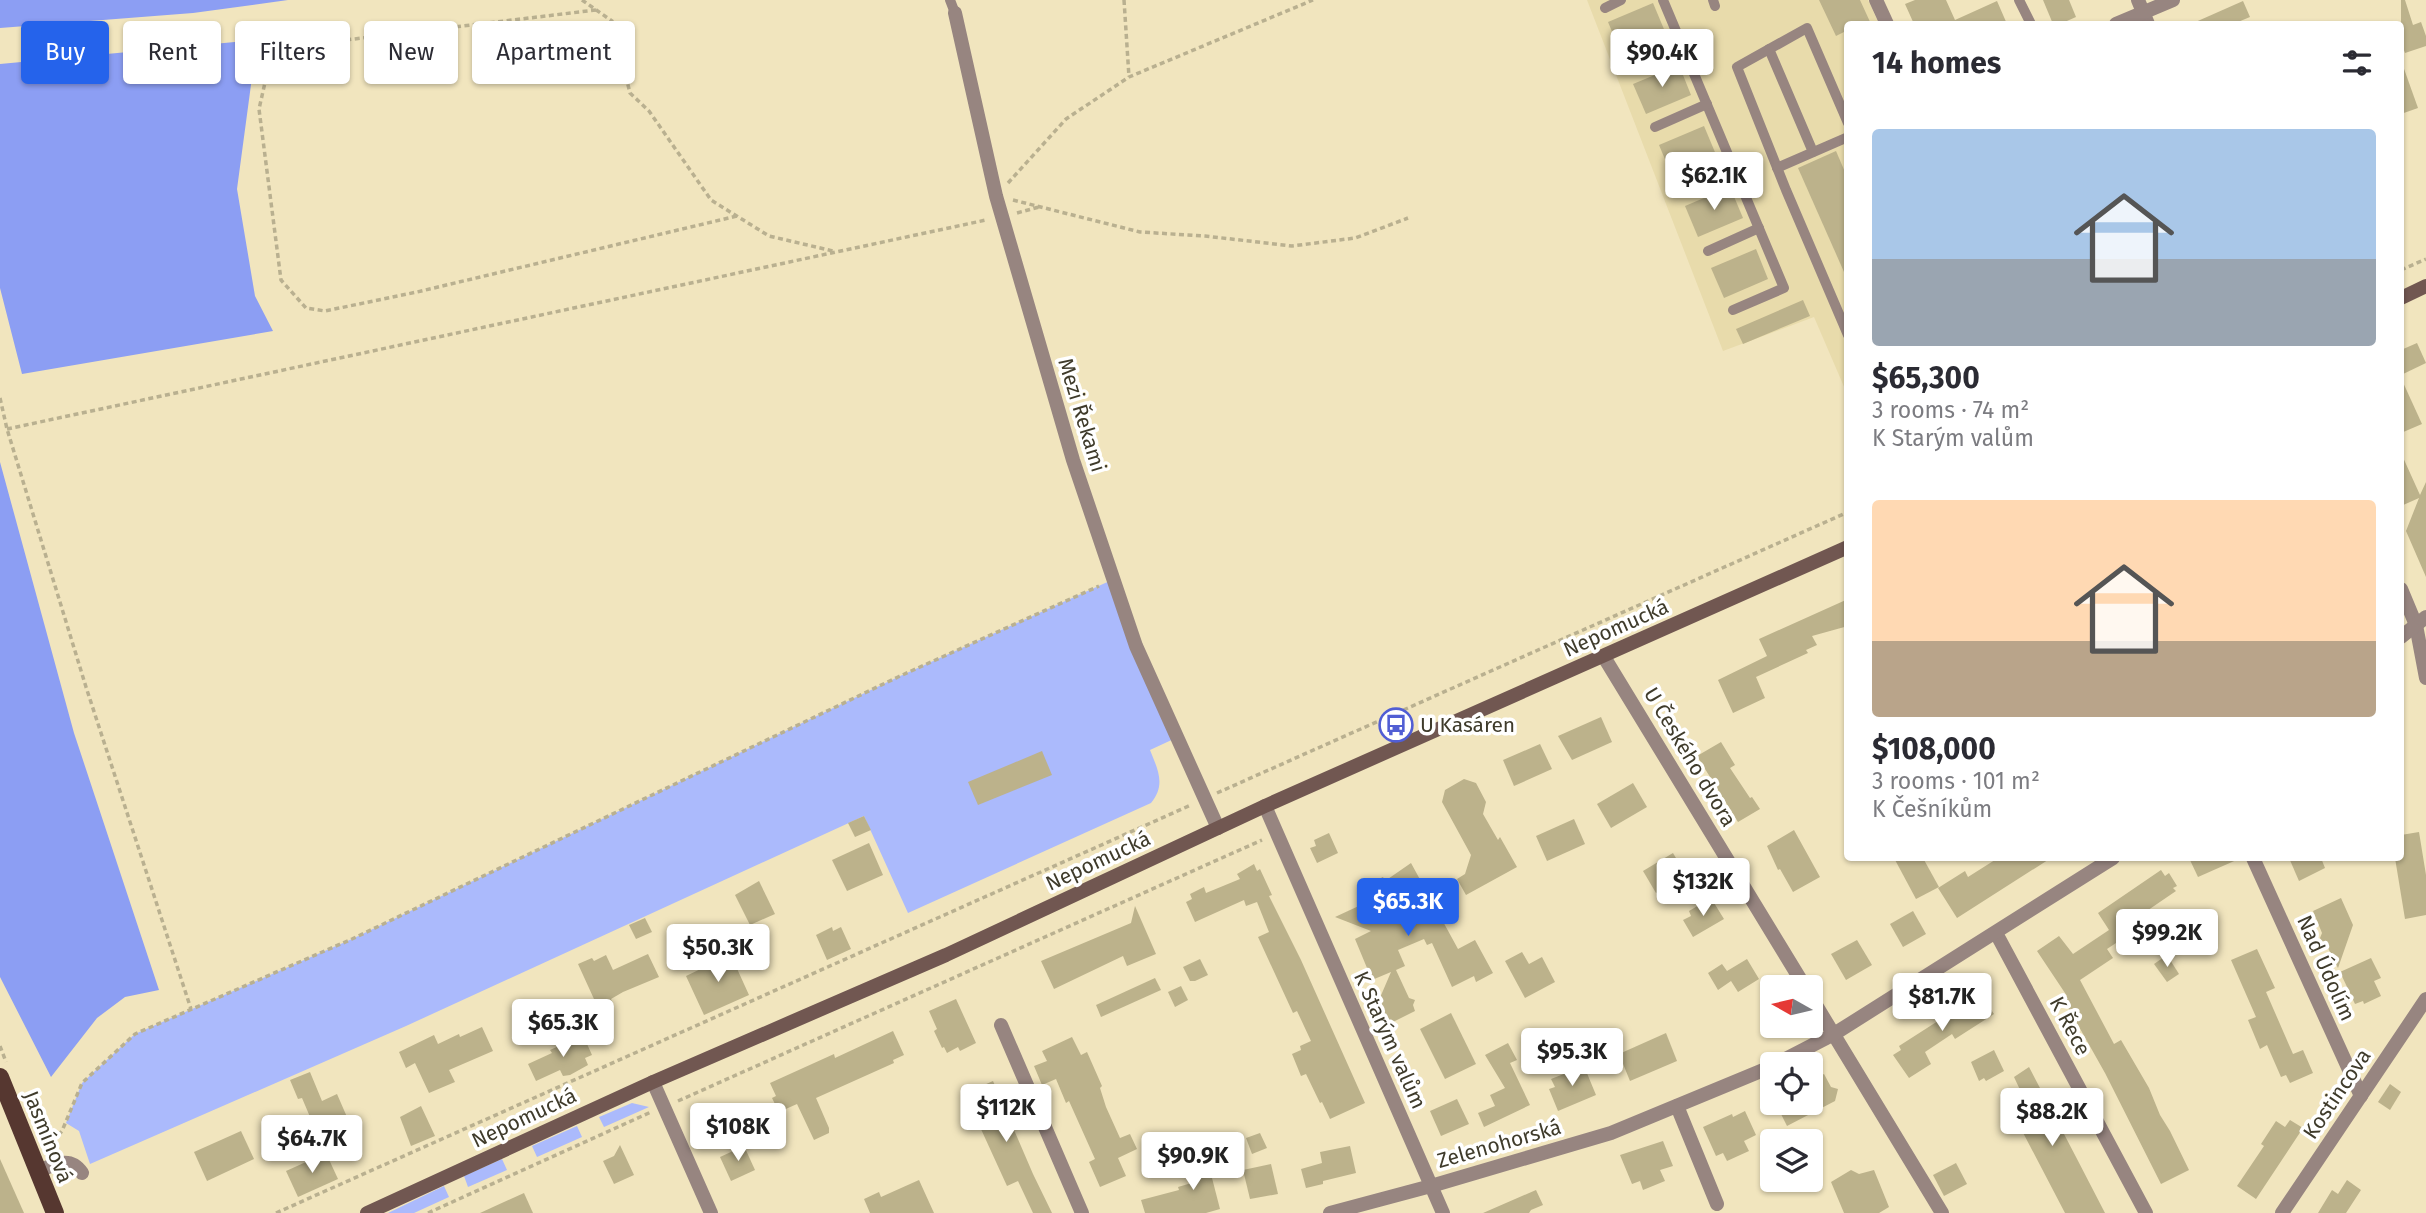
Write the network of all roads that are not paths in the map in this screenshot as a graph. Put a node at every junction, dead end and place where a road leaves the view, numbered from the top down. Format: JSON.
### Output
{"nodes":[{"id":1,"x":1621,"y":0,"type":"edge"},
{"id":2,"x":1663,"y":0,"type":"edge"},
{"id":3,"x":1876,"y":0,"type":"edge"},
{"id":4,"x":2019,"y":0,"type":"edge"},
{"id":5,"x":2173,"y":0,"type":"edge"},
{"id":6,"x":952,"y":6,"type":"edge"},
{"id":7,"x":1605,"y":8,"type":"dead end"},
{"id":8,"x":2143,"y":12,"type":"edge"},
{"id":9,"x":1886,"y":21,"type":"edge"},
{"id":10,"x":2030,"y":21,"type":"edge"},
{"id":11,"x":2123,"y":21,"type":"edge"},
{"id":12,"x":1682,"y":44,"type":"junction"},
{"id":13,"x":1769,"y":49,"type":"junction"},
{"id":14,"x":1629,"y":67,"type":"dead end"},
{"id":15,"x":1707,"y":104,"type":"junction"},
{"id":16,"x":1844,"y":114,"type":"edge"},
{"id":17,"x":1655,"y":127,"type":"dead end"},
{"id":18,"x":1844,"y":139,"type":"edge"},
{"id":19,"x":1813,"y":152,"type":"junction"},
{"id":20,"x":1733,"y":167,"type":"junction"},
{"id":21,"x":1777,"y":168,"type":"junction"},
{"id":22,"x":1682,"y":188,"type":"dead end"},
{"id":23,"x":1759,"y":228,"type":"junction"},
{"id":24,"x":1708,"y":251,"type":"dead end"},
{"id":25,"x":2426,"y":286,"type":"edge"},
{"id":26,"x":2404,"y":297,"type":"edge"},
{"id":27,"x":1733,"y":310,"type":"dead end"},
{"id":28,"x":1844,"y":326,"type":"edge"},
{"id":29,"x":1844,"y":549,"type":"edge"},
{"id":30,"x":2404,"y":594,"type":"edge"},
{"id":31,"x":2421,"y":621,"type":"edge"},
{"id":32,"x":2404,"y":635,"type":"edge"},
{"id":33,"x":1604,"y":657,"type":"junction"},
{"id":34,"x":2426,"y":678,"type":"edge"},
{"id":35,"x":1265,"y":806,"type":"junction"},
{"id":36,"x":1218,"y":828,"type":"junction"},
{"id":37,"x":2108,"y":861,"type":"edge"},
{"id":38,"x":2254,"y":861,"type":"edge"},
{"id":39,"x":1996,"y":933,"type":"junction"},
{"id":40,"x":1798,"y":975,"type":"edge"},
{"id":41,"x":2426,"y":999,"type":"edge"},
{"id":42,"x":1824,"y":1018,"type":"edge"},
{"id":43,"x":1001,"y":1025,"type":"dead end"},
{"id":44,"x":1834,"y":1034,"type":"junction"},
{"id":45,"x":1799,"y":1052,"type":"edge"},
{"id":46,"x":1760,"y":1071,"type":"edge"},
{"id":47,"x":0,"y":1077,"type":"edge"},
{"id":48,"x":653,"y":1082,"type":"junction"},
{"id":49,"x":2361,"y":1096,"type":"junction"},
{"id":50,"x":1677,"y":1106,"type":"junction"},
{"id":51,"x":38,"y":1171,"type":"junction"},
{"id":52,"x":82,"y":1173,"type":"dead end"},
{"id":53,"x":1431,"y":1186,"type":"junction"},
{"id":54,"x":1717,"y":1204,"type":"dead end"},
{"id":55,"x":55,"y":1213,"type":"edge"},
{"id":56,"x":367,"y":1213,"type":"edge"},
{"id":57,"x":711,"y":1213,"type":"edge"},
{"id":58,"x":1082,"y":1213,"type":"edge"},
{"id":59,"x":1330,"y":1213,"type":"edge"},
{"id":60,"x":1443,"y":1213,"type":"edge"},
{"id":61,"x":1942,"y":1213,"type":"edge"},
{"id":62,"x":2146,"y":1213,"type":"edge"},
{"id":63,"x":2282,"y":1213,"type":"edge"}],
"edges":[{"from":1,"to":7,"type":"lane"},
{"from":2,"to":12,"type":"lane"},
{"from":3,"to":9,"type":"street"},
{"from":4,"to":10,"type":"lane"},
{"from":5,"to":8,"type":"street"},
{"from":6,"to":36,"type":"street","name":"Mezi Řekami"},
{"from":8,"to":11,"type":"street"},
{"from":12,"to":14,"type":"lane"},
{"from":12,"to":15,"type":"lane"},
{"from":13,"to":16,"type":"lane"},
{"from":13,"to":19,"type":"lane"},
{"from":13,"to":21,"type":"lane"},
{"from":15,"to":17,"type":"lane"},
{"from":15,"to":20,"type":"lane"},
{"from":18,"to":19,"type":"lane"},
{"from":19,"to":21,"type":"lane"},
{"from":20,"to":22,"type":"lane"},
{"from":20,"to":23,"type":"lane"},
{"from":21,"to":28,"type":"lane"},
{"from":23,"to":24,"type":"lane"},
{"from":23,"to":27,"type":"lane"},
{"from":25,"to":26,"type":"street"},
{"from":29,"to":33,"type":"street","name":"Nepomucká"},
{"from":30,"to":31,"type":"street"},
{"from":31,"to":32,"type":"street"},
{"from":31,"to":34,"type":"street"},
{"from":33,"to":35,"type":"street","name":"Nepomucká"},
{"from":33,"to":40,"type":"street","name":"U Českého dvora"},
{"from":35,"to":36,"type":"street","name":"Nepomucká"},
{"from":35,"to":53,"type":"street","name":"K Starým valům"},
{"from":36,"to":48,"type":"street","name":"Nepomucká"},
{"from":37,"to":39,"type":"street","name":"Zelenohorská"},
{"from":38,"to":49,"type":"street","name":"Nad Údolím"},
{"from":39,"to":44,"type":"street","name":"Zelenohorská"},
{"from":39,"to":62,"type":"street","name":"K Řece"},
{"from":41,"to":49,"type":"street","name":"Kostincova"},
{"from":42,"to":44,"type":"street"},
{"from":43,"to":58,"type":"street"},
{"from":44,"to":45,"type":"street","name":"Zelenohorská"},
{"from":44,"to":61,"type":"street"},
{"from":46,"to":50,"type":"street","name":"Zelenohorská"},
{"from":47,"to":51,"type":"main road","name":"Jasmínová"},
{"from":48,"to":56,"type":"street","name":"Nepomucká"},
{"from":48,"to":57,"type":"street"},
{"from":49,"to":63,"type":"street","name":"Kostincova"},
{"from":50,"to":53,"type":"street","name":"Zelenohorská"},
{"from":50,"to":54,"type":"street"},
{"from":51,"to":52,"type":"street"},
{"from":51,"to":55,"type":"main road","name":"Jasmínová"},
{"from":53,"to":59,"type":"street","name":"Zelenohorská"},
{"from":53,"to":60,"type":"street","name":"K Starým valům"}]}
